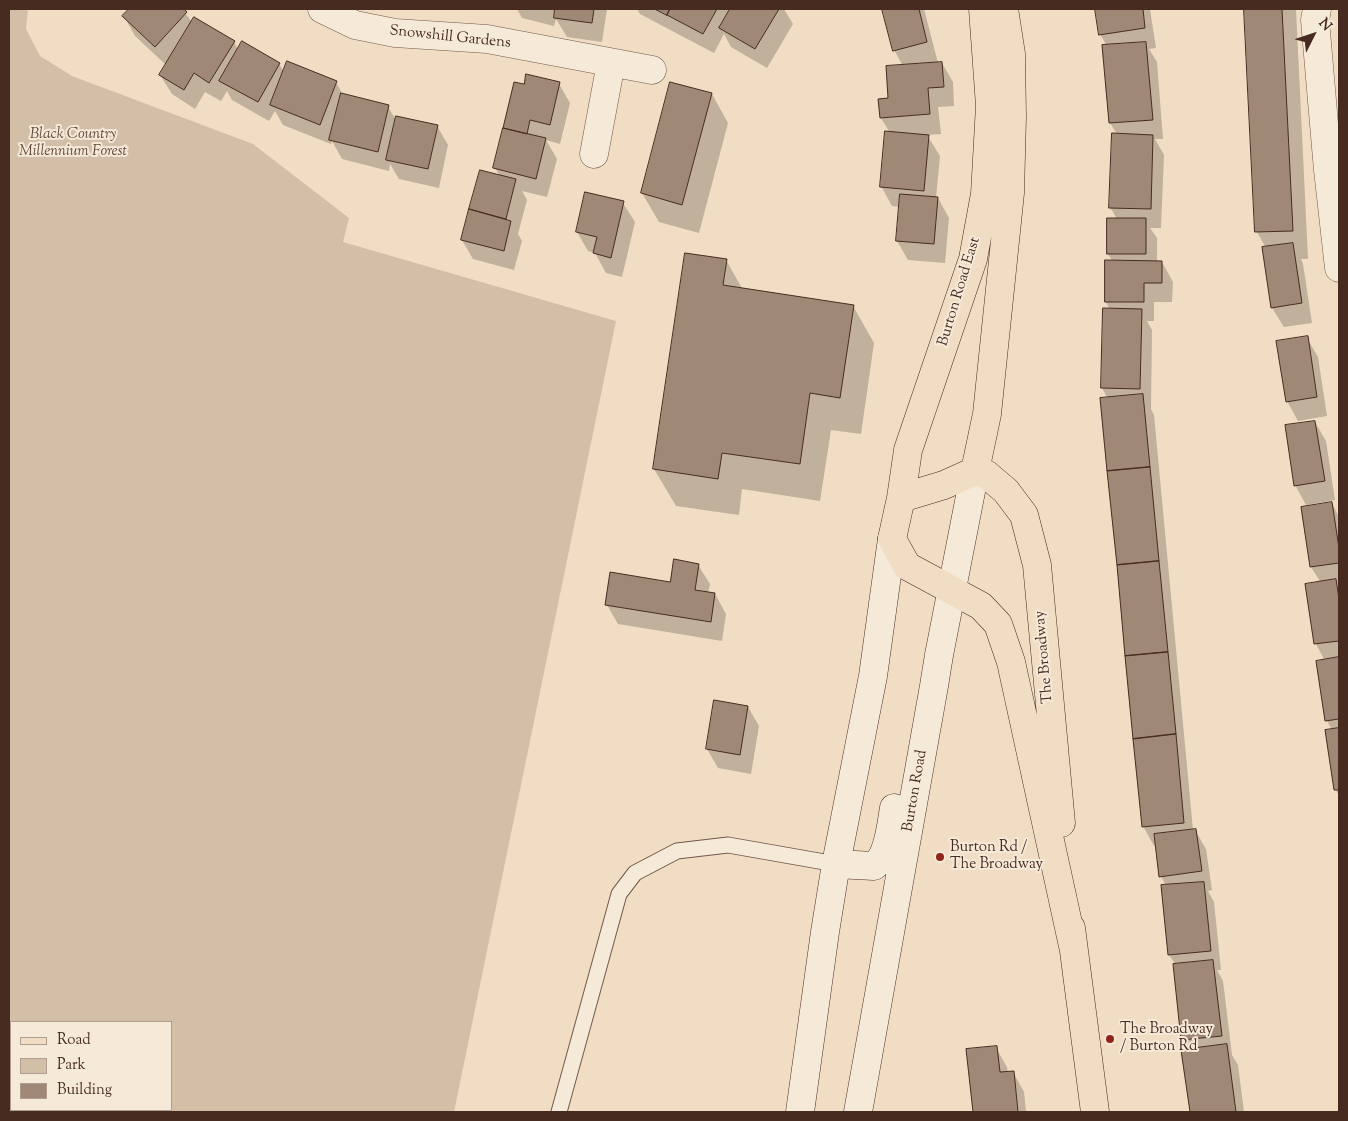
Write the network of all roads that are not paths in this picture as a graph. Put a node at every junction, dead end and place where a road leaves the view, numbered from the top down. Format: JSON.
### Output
{"nodes":[{"id":1,"x":322,"y":9,"type":"edge"},
{"id":2,"x":983,"y":9,"type":"edge"},
{"id":3,"x":1004,"y":9,"type":"edge"},
{"id":4,"x":1317,"y":9,"type":"edge"},
{"id":5,"x":611,"y":63,"type":"junction"},
{"id":6,"x":652,"y":70,"type":"dead end"},
{"id":7,"x":594,"y":154,"type":"dead end"},
{"id":8,"x":1334,"y":171,"type":"edge"},
{"id":9,"x":1339,"y":268,"type":"edge"},
{"id":10,"x":975,"y":471,"type":"junction"},
{"id":11,"x":901,"y":498,"type":"junction"},
{"id":12,"x":892,"y":538,"type":"junction"},
{"id":13,"x":951,"y":589,"type":"junction"},
{"id":14,"x":934,"y":686,"type":"junction"},
{"id":15,"x":836,"y":864,"type":"junction"},
{"id":16,"x":1073,"y":946,"type":"junction"},
{"id":17,"x":559,"y":1112,"type":"edge"},
{"id":18,"x":800,"y":1112,"type":"edge"},
{"id":19,"x":858,"y":1112,"type":"edge"},
{"id":20,"x":1095,"y":1112,"type":"edge"}],
"edges":[{"from":1,"to":5,"type":"main road","name":"Snowshill Gardens"},
{"from":2,"to":11,"type":"main road","name":"Burton Road East"},
{"from":3,"to":10,"type":"main road","name":"Burton Road East"},
{"from":4,"to":8,"type":"main road"},
{"from":5,"to":6,"type":"main road","name":"Snowshill Gardens"},
{"from":5,"to":7,"type":"main road"},
{"from":8,"to":9,"type":"main road"},
{"from":10,"to":11,"type":"main road"},
{"from":10,"to":13,"type":"main road","name":"Burton Road"},
{"from":10,"to":16,"type":"main road","name":"The Broadway"},
{"from":11,"to":12,"type":"main road","name":"Burton Road East"},
{"from":12,"to":13,"type":"main road","name":"The Broadway"},
{"from":12,"to":15,"type":"main road"},
{"from":13,"to":14,"type":"main road","name":"Burton Road"},
{"from":13,"to":16,"type":"main road","name":"The Broadway"},
{"from":14,"to":15,"type":"main road"},
{"from":14,"to":19,"type":"main road","name":"Burton Road"},
{"from":15,"to":17,"type":"lane"},
{"from":15,"to":18,"type":"main road"},
{"from":16,"to":20,"type":"main road","name":"The Broadway"}]}
